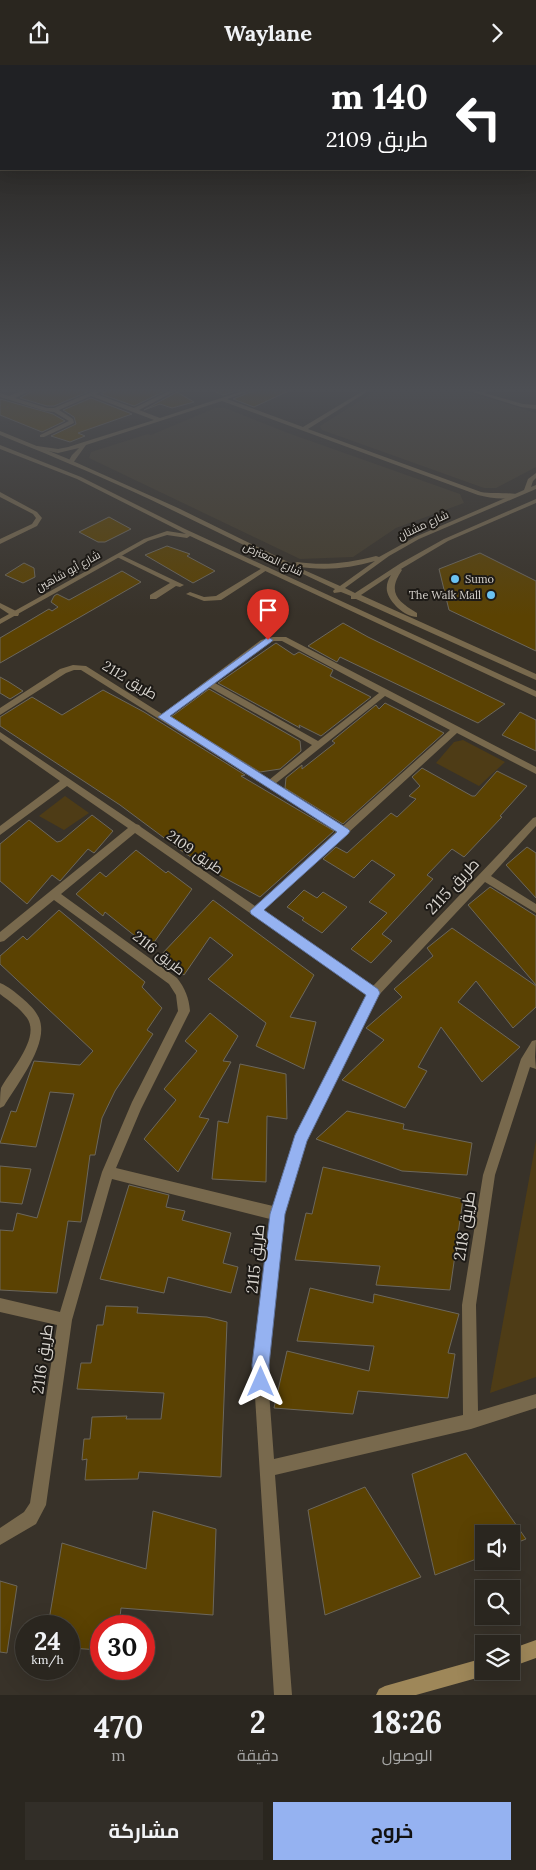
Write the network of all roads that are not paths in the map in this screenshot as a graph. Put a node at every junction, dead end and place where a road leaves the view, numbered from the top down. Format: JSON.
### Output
{"nodes":[{"id":1,"x":42,"y":464,"type":"edge"},
{"id":2,"x":76,"y":464,"type":"edge"},
{"id":3,"x":397,"y":464,"type":"edge"},
{"id":4,"x":536,"y":475,"type":"edge"},
{"id":5,"x":536,"y":487,"type":"edge"},
{"id":6,"x":527,"y":491,"type":"junction"},
{"id":7,"x":480,"y":493,"type":"junction"},
{"id":8,"x":0,"y":494,"type":"edge"},
{"id":9,"x":110,"y":495,"type":"junction"},
{"id":10,"x":516,"y":495,"type":"junction"},
{"id":11,"x":536,"y":501,"type":"edge"},
{"id":12,"x":488,"y":507,"type":"junction"},
{"id":13,"x":146,"y":539,"type":"junction"},
{"id":14,"x":0,"y":542,"type":"edge"},
{"id":15,"x":224,"y":548,"type":"junction"},
{"id":16,"x":387,"y":555,"type":"junction"},
{"id":17,"x":119,"y":556,"type":"junction"},
{"id":18,"x":280,"y":561,"type":"junction"},
{"id":19,"x":403,"y":564,"type":"junction"},
{"id":20,"x":266,"y":568,"type":"junction"},
{"id":21,"x":342,"y":588,"type":"junction"},
{"id":22,"x":190,"y":594,"type":"dead end"},
{"id":23,"x":358,"y":595,"type":"junction"},
{"id":24,"x":153,"y":597,"type":"dead end"},
{"id":25,"x":328,"y":598,"type":"junction"},
{"id":26,"x":0,"y":605,"type":"edge"},
{"id":27,"x":344,"y":605,"type":"junction"},
{"id":28,"x":15,"y":614,"type":"junction"},
{"id":29,"x":0,"y":622,"type":"edge"},
{"id":30,"x":464,"y":644,"type":"junction"},
{"id":31,"x":536,"y":677,"type":"edge"},
{"id":32,"x":209,"y":683,"type":"junction"},
{"id":33,"x":385,"y":692,"type":"junction"},
{"id":34,"x":536,"y":695,"type":"edge"},
{"id":35,"x":0,"y":712,"type":"edge"},
{"id":36,"x":163,"y":717,"type":"junction"},
{"id":37,"x":456,"y":729,"type":"junction"},
{"id":38,"x":0,"y":735,"type":"edge"},
{"id":39,"x":319,"y":745,"type":"junction"},
{"id":40,"x":536,"y":771,"type":"edge"},
{"id":41,"x":68,"y":781,"type":"junction"},
{"id":42,"x":269,"y":784,"type":"junction"},
{"id":43,"x":536,"y":820,"type":"edge"},
{"id":44,"x":136,"y":827,"type":"junction"},
{"id":45,"x":0,"y":831,"type":"edge"},
{"id":46,"x":344,"y":831,"type":"junction"},
{"id":47,"x":484,"y":877,"type":"junction"},
{"id":48,"x":54,"y":895,"type":"junction"},
{"id":49,"x":536,"y":909,"type":"edge"},
{"id":50,"x":256,"y":911,"type":"junction"},
{"id":51,"x":0,"y":938,"type":"edge"},
{"id":52,"x":0,"y":988,"type":"edge"},
{"id":53,"x":374,"y":993,"type":"junction"},
{"id":54,"x":536,"y":1045,"type":"edge"},
{"id":55,"x":531,"y":1061,"type":"edge"},
{"id":56,"x":0,"y":1102,"type":"edge"},
{"id":57,"x":108,"y":1172,"type":"junction"},
{"id":58,"x":277,"y":1214,"type":"junction"},
{"id":59,"x":0,"y":1305,"type":"edge"},
{"id":60,"x":65,"y":1320,"type":"junction"},
{"id":61,"x":536,"y":1401,"type":"edge"},
{"id":62,"x":471,"y":1421,"type":"junction"},
{"id":63,"x":266,"y":1469,"type":"junction"},
{"id":64,"x":0,"y":1537,"type":"edge"},
{"id":65,"x":536,"y":1649,"type":"edge"},
{"id":66,"x":520,"y":1655,"type":"edge"},
{"id":67,"x":475,"y":1670,"type":"edge"},
{"id":68,"x":284,"y":1695,"type":"edge"},
{"id":69,"x":384,"y":1695,"type":"edge"}],
"edges":[{"from":1,"to":9,"type":"street","name":"شارع المعترض"},
{"from":2,"to":18,"type":"street","name":"شارع المعترض"},
{"from":3,"to":7,"type":"street"},
{"from":4,"to":6,"type":"street"},
{"from":5,"to":6,"type":"street","name":"شارع مشتان"},
{"from":6,"to":10,"type":"street","name":"شارع مشتان"},
{"from":7,"to":10,"type":"street"},
{"from":7,"to":12,"type":"street"},
{"from":8,"to":14,"type":"street"},
{"from":9,"to":13,"type":"street","name":"شارع أبو شاهين"},
{"from":9,"to":15,"type":"street","name":"شارع المعترض"},
{"from":10,"to":12,"type":"street","name":"شارع مشتان"},
{"from":11,"to":19,"type":"street","name":"شارع مشتان"},
{"from":12,"to":16,"type":"street","name":"شارع مشتان"},
{"from":13,"to":15,"type":"street","name":"شارع أبو شاهين"},
{"from":13,"to":17,"type":"street","name":"شارع أبو شاهين"},
{"from":15,"to":20,"type":"street","name":"شارع المعترض"},
{"from":16,"to":18,"type":"street"},
{"from":16,"to":21,"type":"street","name":"شارع مشتان"},
{"from":17,"to":24,"type":"street"},
{"from":17,"to":28,"type":"street","name":"شارع أبو شاهين"},
{"from":18,"to":21,"type":"street","name":"شارع المعترض"},
{"from":19,"to":23,"type":"street","name":"شارع مشتان"},
{"from":19,"to":30,"type":"street"},
{"from":20,"to":22,"type":"street"},
{"from":20,"to":25,"type":"street","name":"شارع المعترض"},
{"from":21,"to":23,"type":"street","name":"شارع المعترض"},
{"from":21,"to":25,"type":"street","name":"شارع مشتان"},
{"from":23,"to":27,"type":"street","name":"شارع مشتان"},
{"from":23,"to":30,"type":"street","name":"شارع المعترض"},
{"from":25,"to":27,"type":"street","name":"شارع المعترض"},
{"from":26,"to":28,"type":"street"},
{"from":27,"to":34,"type":"street","name":"شارع المعترض"},
{"from":28,"to":29,"type":"street","name":"شارع أبو شاهين"},
{"from":30,"to":31,"type":"street","name":"شارع المعترض"},
{"from":32,"to":33,"type":"street"},
{"from":32,"to":36,"type":"street"},
{"from":32,"to":39,"type":"street"},
{"from":33,"to":37,"type":"street"},
{"from":33,"to":39,"type":"street"},
{"from":35,"to":36,"type":"street","name":"طريق 2112"},
{"from":36,"to":42,"type":"street","name":"طريق 2112"},
{"from":37,"to":40,"type":"street"},
{"from":37,"to":46,"type":"street"},
{"from":38,"to":41,"type":"street","name":"طريق 2109"},
{"from":39,"to":42,"type":"street"},
{"from":41,"to":44,"type":"street","name":"طريق 2109"},
{"from":41,"to":45,"type":"street"},
{"from":42,"to":46,"type":"street","name":"طريق 2112"},
{"from":43,"to":47,"type":"street","name":"طريق 2115"},
{"from":44,"to":48,"type":"street"},
{"from":44,"to":50,"type":"street","name":"طريق 2109"},
{"from":46,"to":50,"type":"street"},
{"from":47,"to":49,"type":"street"},
{"from":47,"to":53,"type":"street","name":"طريق 2115"},
{"from":48,"to":51,"type":"street"},
{"from":48,"to":57,"type":"street","name":"طريق 2116"},
{"from":50,"to":53,"type":"street","name":"طريق 2109"},
{"from":52,"to":56,"type":"street"},
{"from":53,"to":58,"type":"street","name":"طريق 2115"},
{"from":54,"to":55,"type":"street","name":"طريق 2118"},
{"from":55,"to":62,"type":"street","name":"طريق 2118"},
{"from":57,"to":58,"type":"street"},
{"from":57,"to":60,"type":"street","name":"طريق 2116"},
{"from":58,"to":63,"type":"street","name":"طريق 2115"},
{"from":59,"to":60,"type":"street"},
{"from":60,"to":64,"type":"street","name":"طريق 2116"},
{"from":61,"to":62,"type":"street"},
{"from":62,"to":63,"type":"street"},
{"from":63,"to":68,"type":"street","name":"طريق 2115"},
{"from":65,"to":66,"type":"main road"},
{"from":67,"to":69,"type":"main road"}]}
